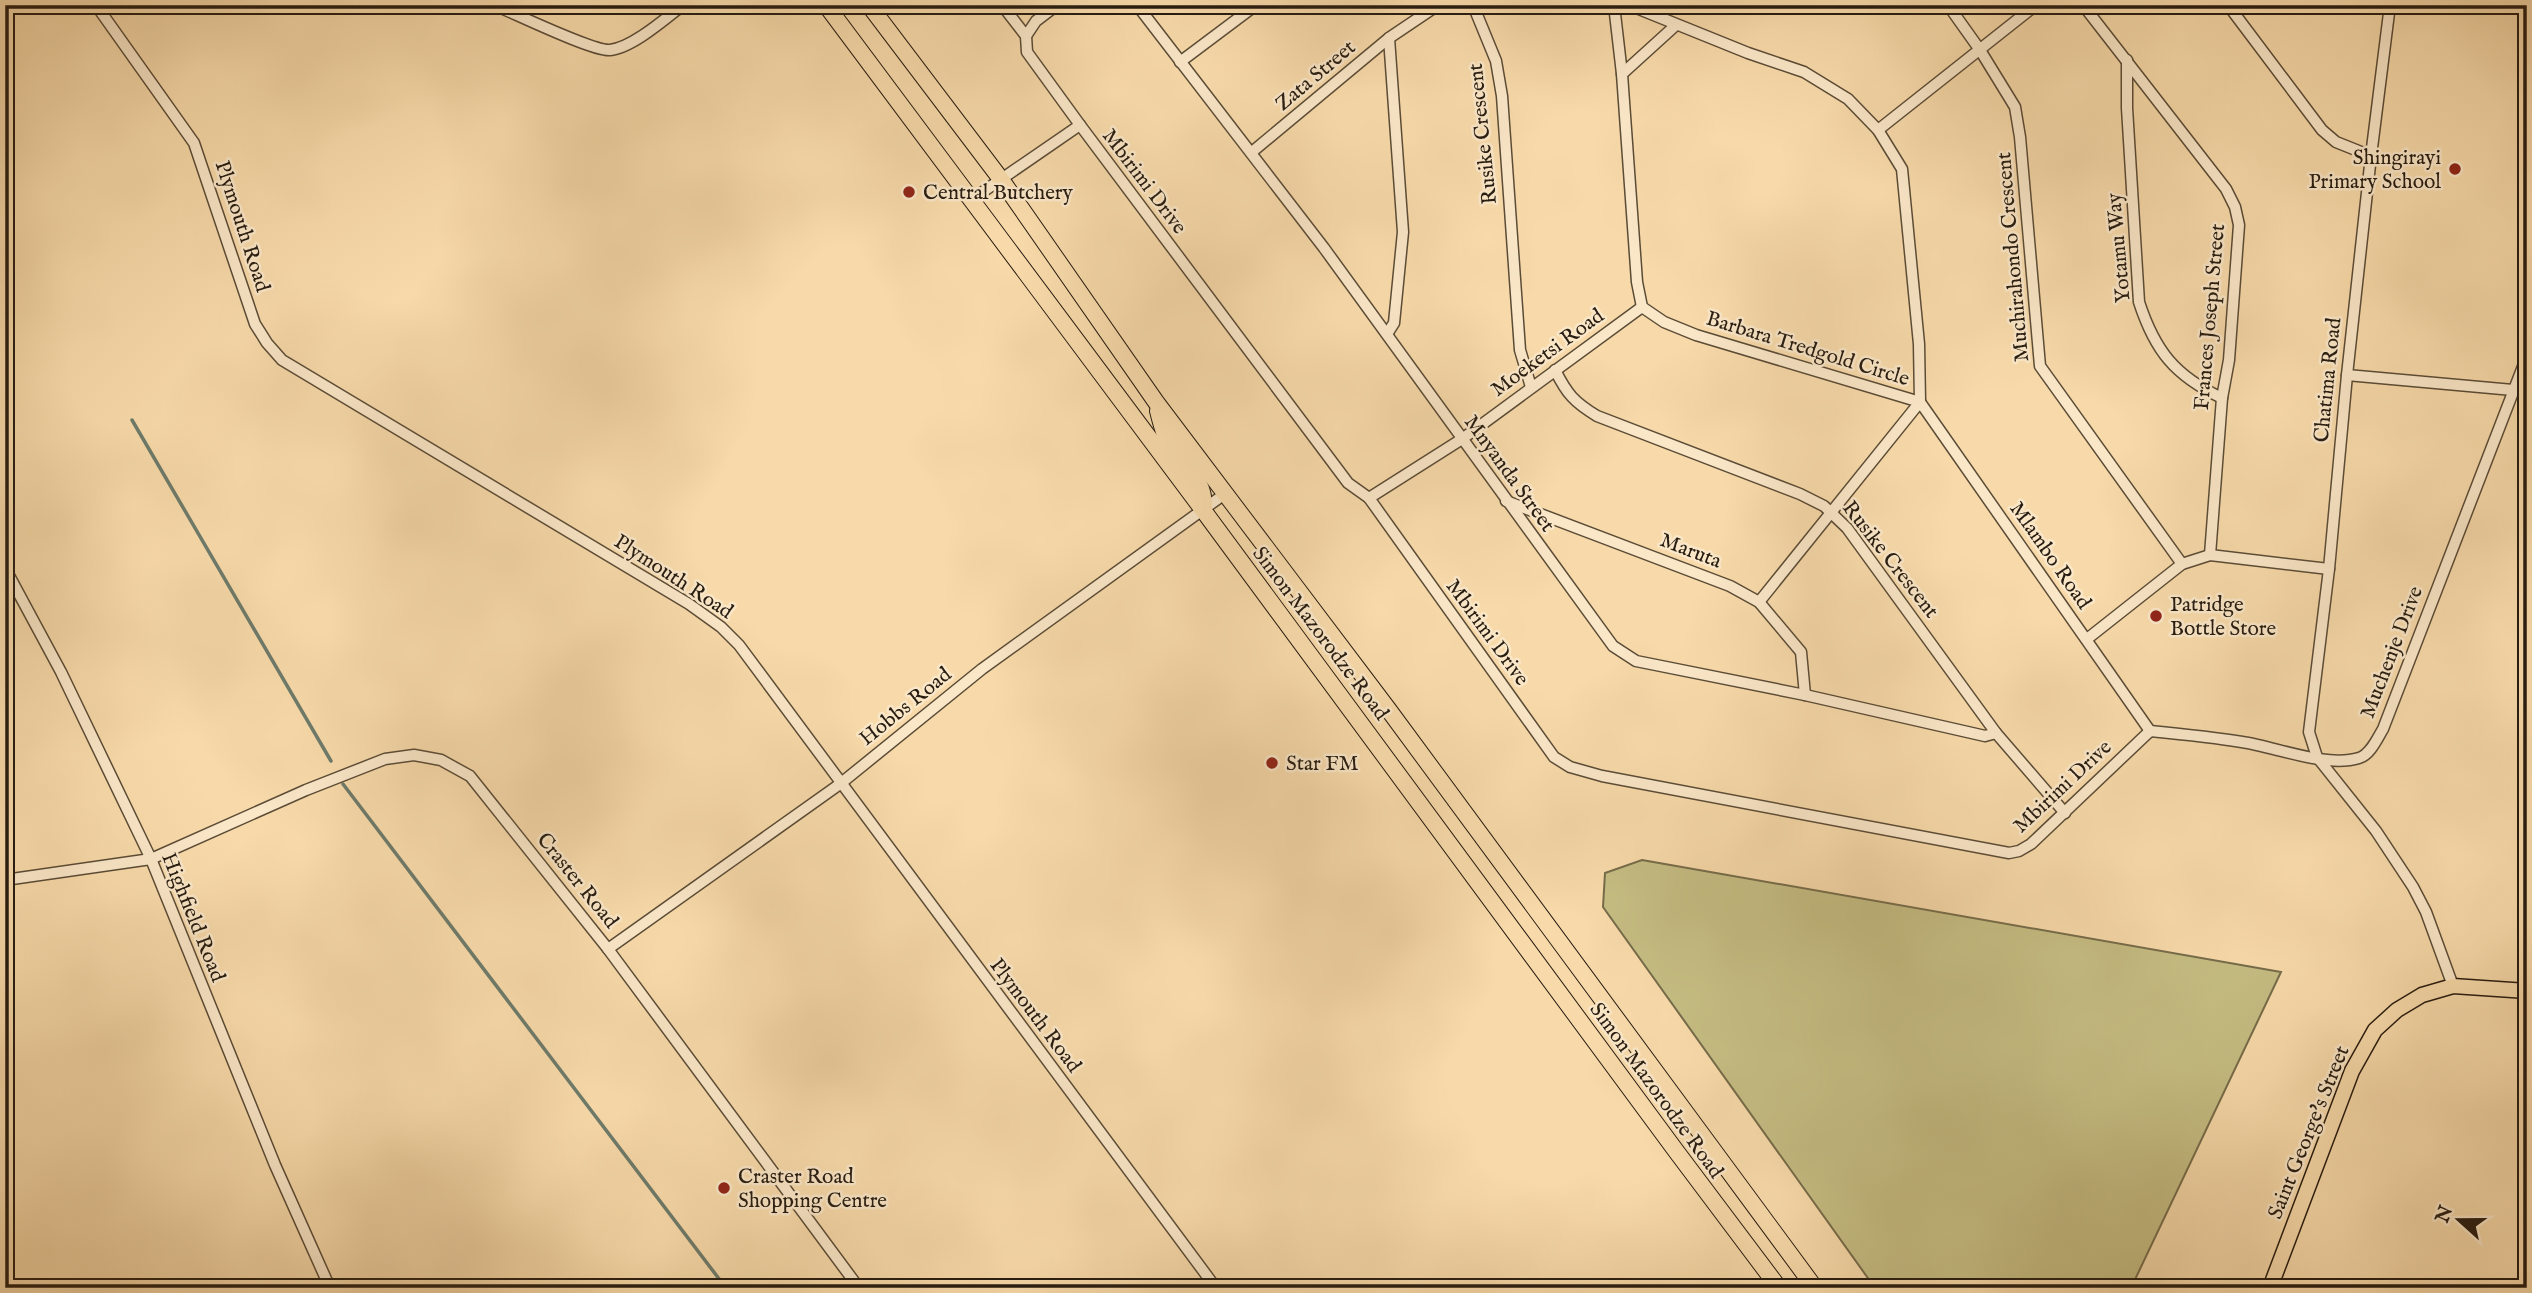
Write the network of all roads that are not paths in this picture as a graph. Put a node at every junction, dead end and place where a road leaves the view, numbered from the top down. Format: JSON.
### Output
{"nodes":[{"id":1,"x":96,"y":5,"type":"edge"},
{"id":2,"x":494,"y":5,"type":"edge"},
{"id":3,"x":683,"y":5,"type":"edge"},
{"id":4,"x":826,"y":5,"type":"edge"},
{"id":5,"x":869,"y":5,"type":"edge"},
{"id":6,"x":1002,"y":5,"type":"edge"},
{"id":7,"x":1057,"y":5,"type":"edge"},
{"id":8,"x":1138,"y":5,"type":"edge"},
{"id":9,"x":1256,"y":5,"type":"edge"},
{"id":10,"x":1438,"y":5,"type":"edge"},
{"id":11,"x":1473,"y":5,"type":"edge"},
{"id":12,"x":1614,"y":5,"type":"edge"},
{"id":13,"x":1629,"y":5,"type":"edge"},
{"id":14,"x":1948,"y":5,"type":"edge"},
{"id":15,"x":2036,"y":5,"type":"edge"},
{"id":16,"x":2083,"y":5,"type":"edge"},
{"id":17,"x":2390,"y":5,"type":"edge"},
{"id":18,"x":2231,"y":6,"type":"edge"},
{"id":19,"x":1676,"y":25,"type":"junction"},
{"id":20,"x":1026,"y":37,"type":"junction"},
{"id":21,"x":1389,"y":38,"type":"junction"},
{"id":22,"x":1980,"y":50,"type":"junction"},
{"id":23,"x":2127,"y":60,"type":"junction"},
{"id":24,"x":1180,"y":62,"type":"junction"},
{"id":25,"x":1622,"y":74,"type":"junction"},
{"id":26,"x":1080,"y":125,"type":"junction"},
{"id":27,"x":1878,"y":130,"type":"junction"},
{"id":28,"x":1252,"y":152,"type":"junction"},
{"id":29,"x":2371,"y":156,"type":"junction"},
{"id":30,"x":1000,"y":178,"type":"junction"},
{"id":31,"x":971,"y":200,"type":"junction"},
{"id":32,"x":1642,"y":307,"type":"junction"},
{"id":33,"x":1387,"y":334,"type":"junction"},
{"id":34,"x":2527,"y":356,"type":"edge"},
{"id":35,"x":1555,"y":370,"type":"junction"},
{"id":36,"x":2347,"y":375,"type":"junction"},
{"id":37,"x":1531,"y":387,"type":"junction"},
{"id":38,"x":2513,"y":390,"type":"junction"},
{"id":39,"x":2222,"y":397,"type":"junction"},
{"id":40,"x":1920,"y":401,"type":"junction"},
{"id":41,"x":1156,"y":402,"type":"junction"},
{"id":42,"x":1462,"y":439,"type":"junction"},
{"id":43,"x":1226,"y":493,"type":"junction"},
{"id":44,"x":1369,"y":498,"type":"junction"},
{"id":45,"x":1506,"y":502,"type":"junction"},
{"id":46,"x":1203,"y":510,"type":"junction"},
{"id":47,"x":1831,"y":513,"type":"junction"},
{"id":48,"x":2210,"y":555,"type":"junction"},
{"id":49,"x":2182,"y":564,"type":"junction"},
{"id":50,"x":5,"y":568,"type":"edge"},
{"id":51,"x":2329,"y":569,"type":"junction"},
{"id":52,"x":1759,"y":602,"type":"junction"},
{"id":53,"x":2087,"y":639,"type":"junction"},
{"id":54,"x":1805,"y":695,"type":"junction"},
{"id":55,"x":2150,"y":731,"type":"junction"},
{"id":56,"x":1996,"y":733,"type":"junction"},
{"id":57,"x":2317,"y":757,"type":"junction"},
{"id":58,"x":839,"y":784,"type":"junction"},
{"id":59,"x":2065,"y":813,"type":"junction"},
{"id":60,"x":151,"y":859,"type":"junction"},
{"id":61,"x":5,"y":880,"type":"edge"},
{"id":62,"x":608,"y":949,"type":"junction"},
{"id":63,"x":2454,"y":986,"type":"junction"},
{"id":64,"x":2527,"y":991,"type":"edge"},
{"id":65,"x":330,"y":1288,"type":"edge"},
{"id":66,"x":859,"y":1288,"type":"edge"},
{"id":67,"x":1216,"y":1288,"type":"edge"},
{"id":68,"x":1779,"y":1288,"type":"edge"},
{"id":69,"x":1815,"y":1288,"type":"edge"},
{"id":70,"x":2270,"y":1288,"type":"edge"}],
"edges":[{"from":1,"to":58,"type":"street","name":"Plymouth Road"},
{"from":2,"to":3,"type":"street"},
{"from":4,"to":31,"type":"highway","name":"Simon Mazorodze Road"},
{"from":5,"to":30,"type":"highway","name":"Simon Mazorodze Road"},
{"from":6,"to":20,"type":"street","name":"Mbirimi Drive"},
{"from":7,"to":20,"type":"street"},
{"from":8,"to":24,"type":"street","name":"Mnyanda Street"},
{"from":9,"to":24,"type":"street"},
{"from":10,"to":21,"type":"street","name":"Zata Street"},
{"from":11,"to":37,"type":"street","name":"Rusike Crescent"},
{"from":12,"to":25,"type":"street"},
{"from":13,"to":19,"type":"street","name":"Barbara Tredgold Circle"},
{"from":14,"to":22,"type":"street","name":"Muchirahondo Crescent"},
{"from":15,"to":22,"type":"street"},
{"from":16,"to":23,"type":"street","name":"Frances Joseph Street"},
{"from":17,"to":29,"type":"street","name":"Chatima Road"},
{"from":18,"to":29,"type":"street"},
{"from":19,"to":25,"type":"street"},
{"from":19,"to":27,"type":"street","name":"Barbara Tredgold Circle"},
{"from":20,"to":26,"type":"street","name":"Mbirimi Drive"},
{"from":21,"to":28,"type":"street","name":"Zata Street"},
{"from":21,"to":33,"type":"street"},
{"from":22,"to":27,"type":"street"},
{"from":22,"to":49,"type":"street","name":"Muchirahondo Crescent"},
{"from":23,"to":39,"type":"street","name":"Yotamu Way"},
{"from":23,"to":39,"type":"street","name":"Frances Joseph Street"},
{"from":24,"to":28,"type":"street","name":"Mnyanda Street"},
{"from":25,"to":32,"type":"street"},
{"from":26,"to":30,"type":"street"},
{"from":26,"to":44,"type":"street","name":"Mbirimi Drive"},
{"from":27,"to":40,"type":"street","name":"Barbara Tredgold Circle"},
{"from":28,"to":33,"type":"street","name":"Mnyanda Street"},
{"from":29,"to":36,"type":"street","name":"Chatima Road"},
{"from":30,"to":31,"type":"street"},
{"from":30,"to":41,"type":"highway","name":"Simon Mazorodze Road"},
{"from":31,"to":46,"type":"highway","name":"Simon Mazorodze Road"},
{"from":32,"to":35,"type":"street","name":"Moeketsi Road"},
{"from":32,"to":40,"type":"street","name":"Barbara Tredgold Circle"},
{"from":33,"to":42,"type":"street","name":"Mnyanda Street"},
{"from":34,"to":38,"type":"street","name":"Muchenje Drive"},
{"from":35,"to":37,"type":"street","name":"Moeketsi Road"},
{"from":35,"to":47,"type":"street","name":"Rusike Crescent"},
{"from":36,"to":38,"type":"street"},
{"from":36,"to":51,"type":"street","name":"Chatima Road"},
{"from":37,"to":42,"type":"street","name":"Moeketsi Road"},
{"from":38,"to":57,"type":"street","name":"Muchenje Drive"},
{"from":39,"to":48,"type":"street","name":"Frances Joseph Street"},
{"from":40,"to":47,"type":"street"},
{"from":40,"to":53,"type":"street","name":"Mlambo Road"},
{"from":41,"to":43,"type":"highway","name":"Simon Mazorodze Road"},
{"from":41,"to":46,"type":"highway"},
{"from":42,"to":44,"type":"street","name":"Moeketsi Road"},
{"from":42,"to":45,"type":"street","name":"Mnyanda Street"},
{"from":43,"to":46,"type":"street","name":"Hobbs Road"},
{"from":43,"to":69,"type":"highway","name":"Simon Mazorodze Road"},
{"from":44,"to":59,"type":"street","name":"Mbirimi Drive"},
{"from":45,"to":52,"type":"street","name":"Maruta"},
{"from":45,"to":54,"type":"street","name":"Mnyanda Street"},
{"from":46,"to":58,"type":"street","name":"Hobbs Road"},
{"from":46,"to":68,"type":"highway","name":"Simon Mazorodze Road"},
{"from":47,"to":52,"type":"street"},
{"from":47,"to":56,"type":"street","name":"Rusike Crescent"},
{"from":48,"to":49,"type":"street"},
{"from":48,"to":51,"type":"street"},
{"from":49,"to":53,"type":"street"},
{"from":50,"to":60,"type":"street","name":"Highfield Road"},
{"from":51,"to":57,"type":"street","name":"Chatima Road"},
{"from":52,"to":54,"type":"street","name":"Maruta"},
{"from":53,"to":55,"type":"street","name":"Mlambo Road"},
{"from":54,"to":56,"type":"street","name":"Mnyanda Street"},
{"from":55,"to":57,"type":"street","name":"Muchenje Drive"},
{"from":55,"to":59,"type":"street","name":"Mbirimi Drive"},
{"from":56,"to":59,"type":"street","name":"Rusike Crescent"},
{"from":57,"to":63,"type":"street"},
{"from":58,"to":62,"type":"street","name":"Hobbs Road"},
{"from":58,"to":67,"type":"street","name":"Plymouth Road"},
{"from":60,"to":61,"type":"street","name":"Craster Road"},
{"from":60,"to":62,"type":"street","name":"Craster Road"},
{"from":60,"to":65,"type":"street","name":"Highfield Road"},
{"from":62,"to":66,"type":"street","name":"Craster Road"},
{"from":63,"to":64,"type":"main road","name":"Saint George's Street"},
{"from":63,"to":70,"type":"main road","name":"Saint George's Street"}]}
